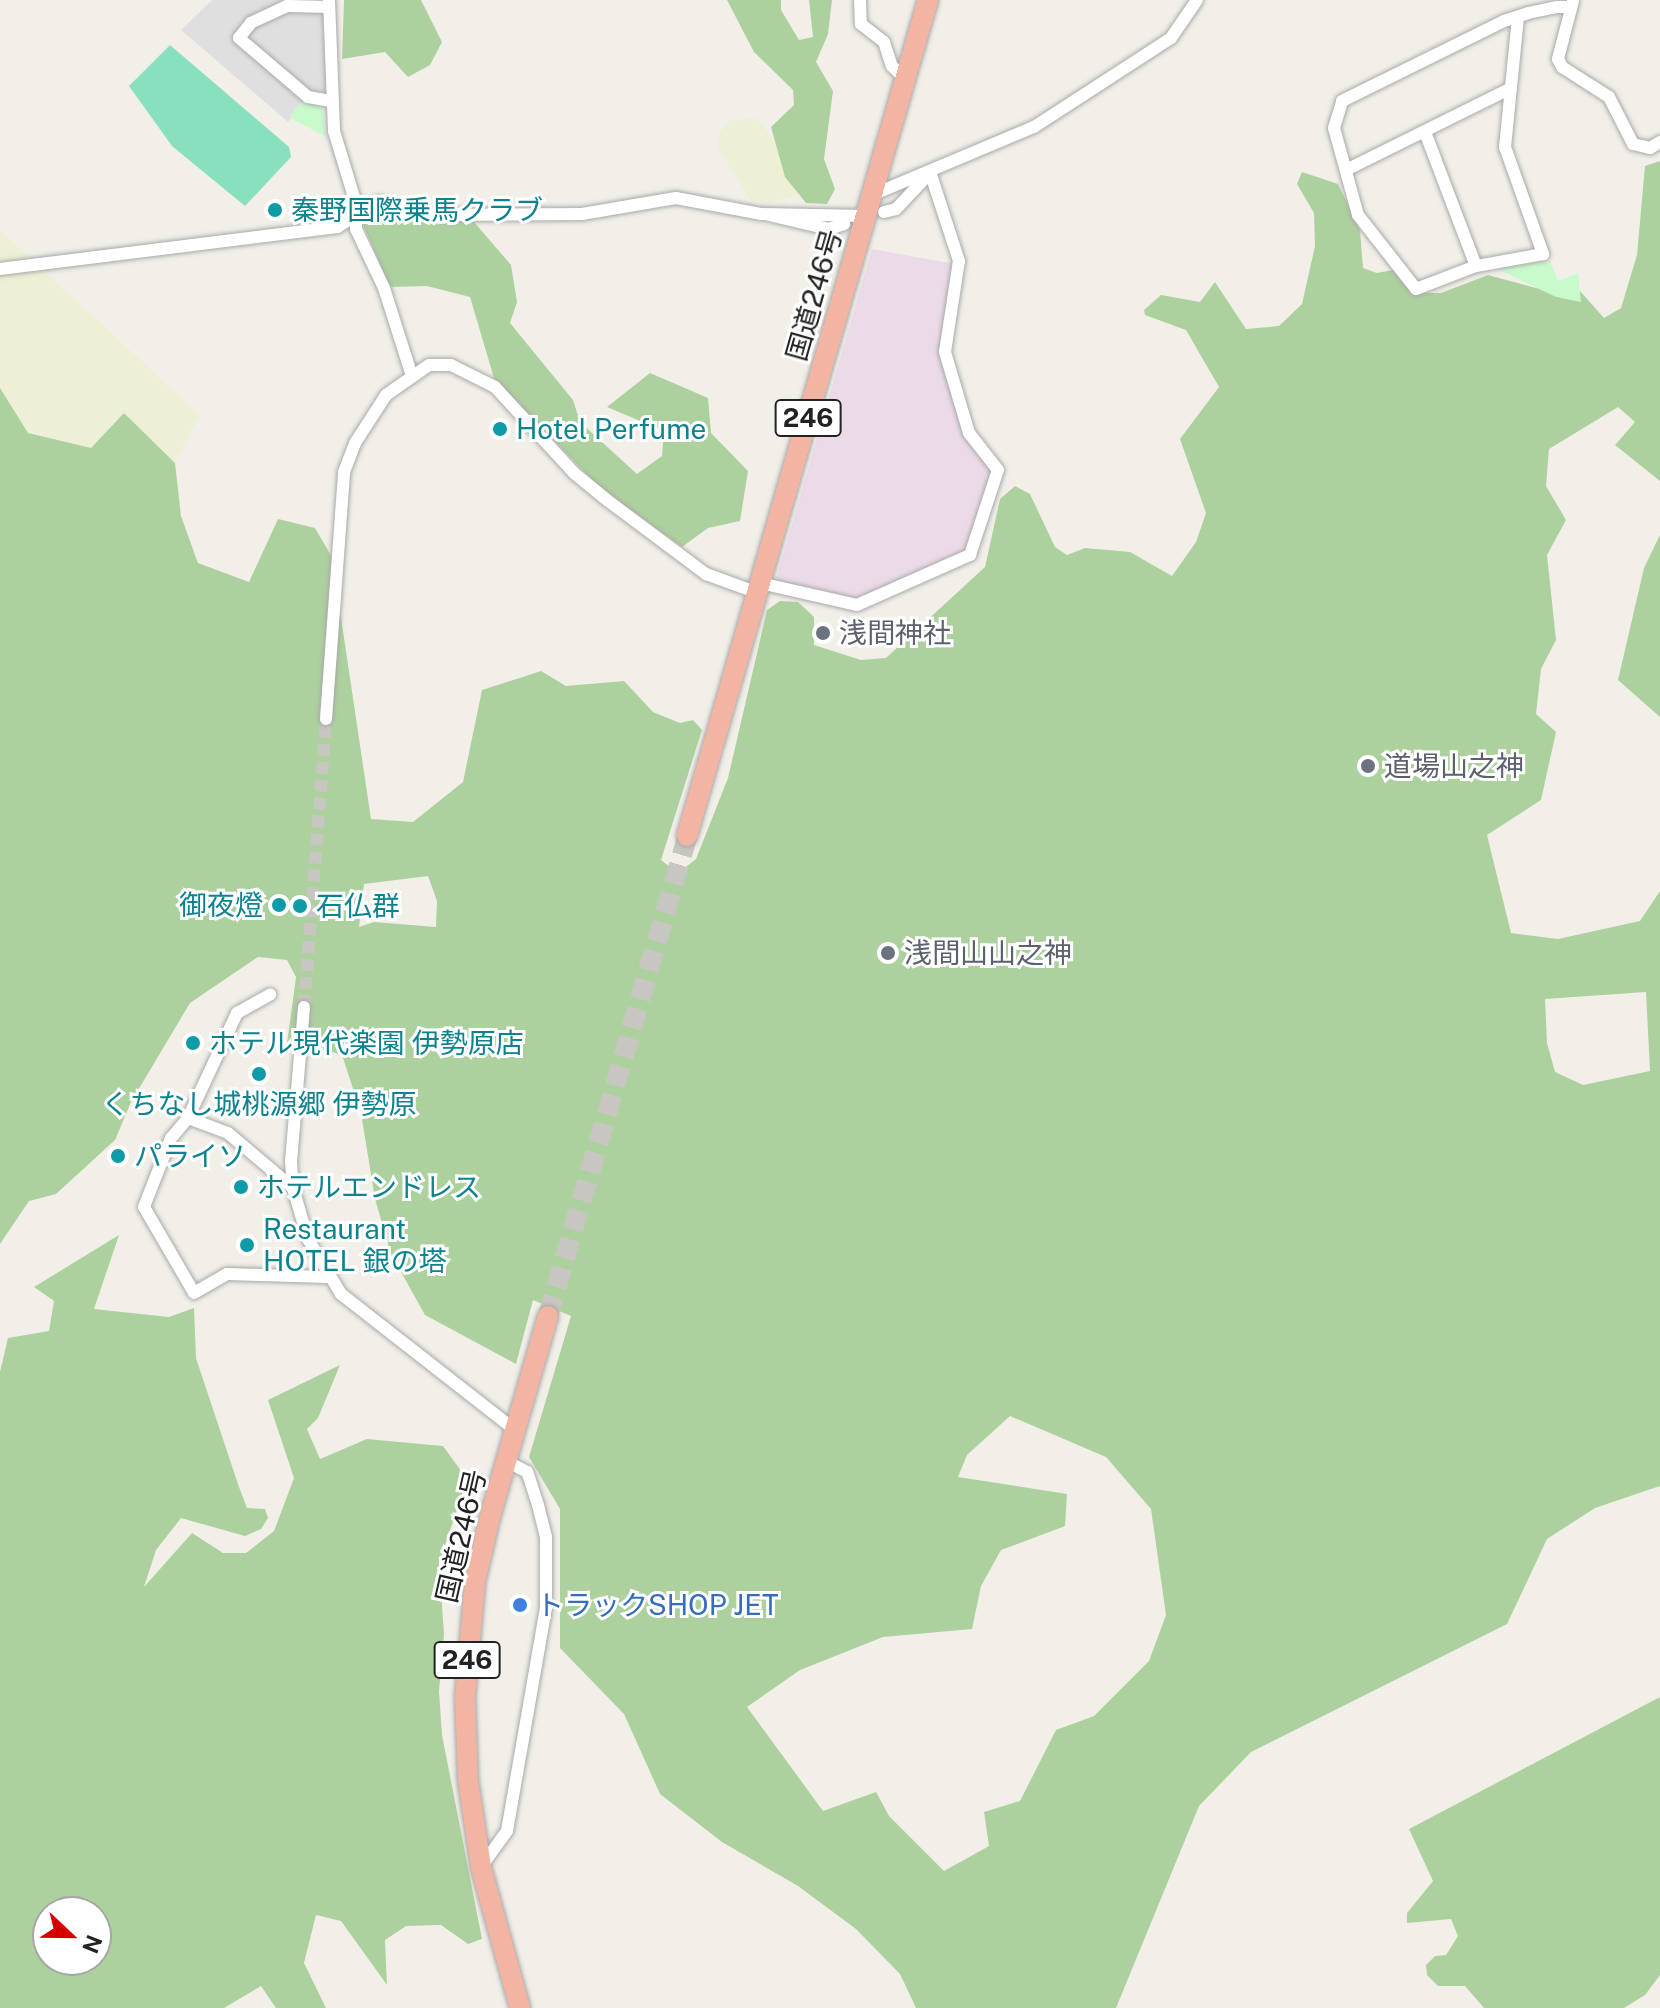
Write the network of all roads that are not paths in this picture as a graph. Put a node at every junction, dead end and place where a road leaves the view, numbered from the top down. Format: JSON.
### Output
{"nodes":[{"id":1,"x":860,"y":0,"type":"edge"},
{"id":2,"x":928,"y":0,"type":"edge"},
{"id":3,"x":1197,"y":0,"type":"edge"},
{"id":4,"x":329,"y":4,"type":"edge"},
{"id":5,"x":1573,"y":4,"type":"edge"},
{"id":6,"x":1518,"y":17,"type":"junction"},
{"id":7,"x":905,"y":79,"type":"junction"},
{"id":8,"x":1509,"y":89,"type":"junction"},
{"id":9,"x":331,"y":101,"type":"junction"},
{"id":10,"x":1425,"y":132,"type":"junction"},
{"id":11,"x":1660,"y":142,"type":"edge"},
{"id":12,"x":1346,"y":170,"type":"junction"},
{"id":13,"x":930,"y":172,"type":"junction"},
{"id":14,"x":874,"y":208,"type":"junction"},
{"id":15,"x":767,"y":214,"type":"junction"},
{"id":16,"x":356,"y":215,"type":"junction"},
{"id":17,"x":844,"y":224,"type":"dead end"},
{"id":18,"x":1476,"y":266,"type":"junction"},
{"id":19,"x":0,"y":269,"type":"edge"},
{"id":20,"x":411,"y":373,"type":"junction"},
{"id":21,"x":759,"y":588,"type":"junction"},
{"id":22,"x":326,"y":719,"type":"tunnel mouth"},
{"id":23,"x":687,"y":836,"type":"tunnel mouth"},
{"id":24,"x":270,"y":995,"type":"dead end"},
{"id":25,"x":304,"y":1007,"type":"tunnel mouth"},
{"id":26,"x":188,"y":1118,"type":"junction"},
{"id":27,"x":293,"y":1188,"type":"junction"},
{"id":28,"x":327,"y":1277,"type":"junction"},
{"id":29,"x":548,"y":1316,"type":"tunnel mouth"},
{"id":30,"x":515,"y":1430,"type":"junction"},
{"id":31,"x":506,"y":1461,"type":"junction"},
{"id":32,"x":481,"y":1867,"type":"junction"},
{"id":33,"x":520,"y":2008,"type":"edge"}],
"edges":[{"from":1,"to":7,"type":"street"},
{"from":2,"to":7,"type":"highway","name":"国道246号","number":"246"},
{"from":3,"to":13,"type":"street"},
{"from":4,"to":9,"type":"street"},
{"from":4,"to":9,"type":"street"},
{"from":5,"to":6,"type":"street"},
{"from":5,"to":11,"type":"street"},
{"from":6,"to":8,"type":"street"},
{"from":6,"to":12,"type":"street"},
{"from":7,"to":14,"type":"highway","name":"国道246号","number":"246"},
{"from":8,"to":10,"type":"street"},
{"from":8,"to":18,"type":"street"},
{"from":9,"to":16,"type":"street"},
{"from":10,"to":12,"type":"street"},
{"from":10,"to":18,"type":"street"},
{"from":12,"to":18,"type":"street"},
{"from":13,"to":14,"type":"street"},
{"from":13,"to":14,"type":"street"},
{"from":13,"to":21,"type":"street"},
{"from":14,"to":15,"type":"street"},
{"from":14,"to":21,"type":"highway","name":"国道246号","number":"246"},
{"from":15,"to":16,"type":"street"},
{"from":15,"to":17,"type":"street"},
{"from":16,"to":19,"type":"street"},
{"from":16,"to":20,"type":"street"},
{"from":20,"to":21,"type":"street"},
{"from":20,"to":22,"type":"street"},
{"from":21,"to":23,"type":"highway","name":"国道246号","number":"246"},
{"from":24,"to":26,"type":"street"},
{"from":25,"to":27,"type":"street"},
{"from":26,"to":27,"type":"street"},
{"from":26,"to":28,"type":"street"},
{"from":27,"to":28,"type":"street"},
{"from":28,"to":30,"type":"street"},
{"from":29,"to":30,"type":"highway","name":"国道246号","number":"246"},
{"from":30,"to":31,"type":"highway","name":"国道246号","number":"246"},
{"from":31,"to":32,"type":"highway","name":"国道246号","number":"246"},
{"from":31,"to":32,"type":"street"},
{"from":32,"to":33,"type":"highway","name":"国道246号","number":"246"}]}
